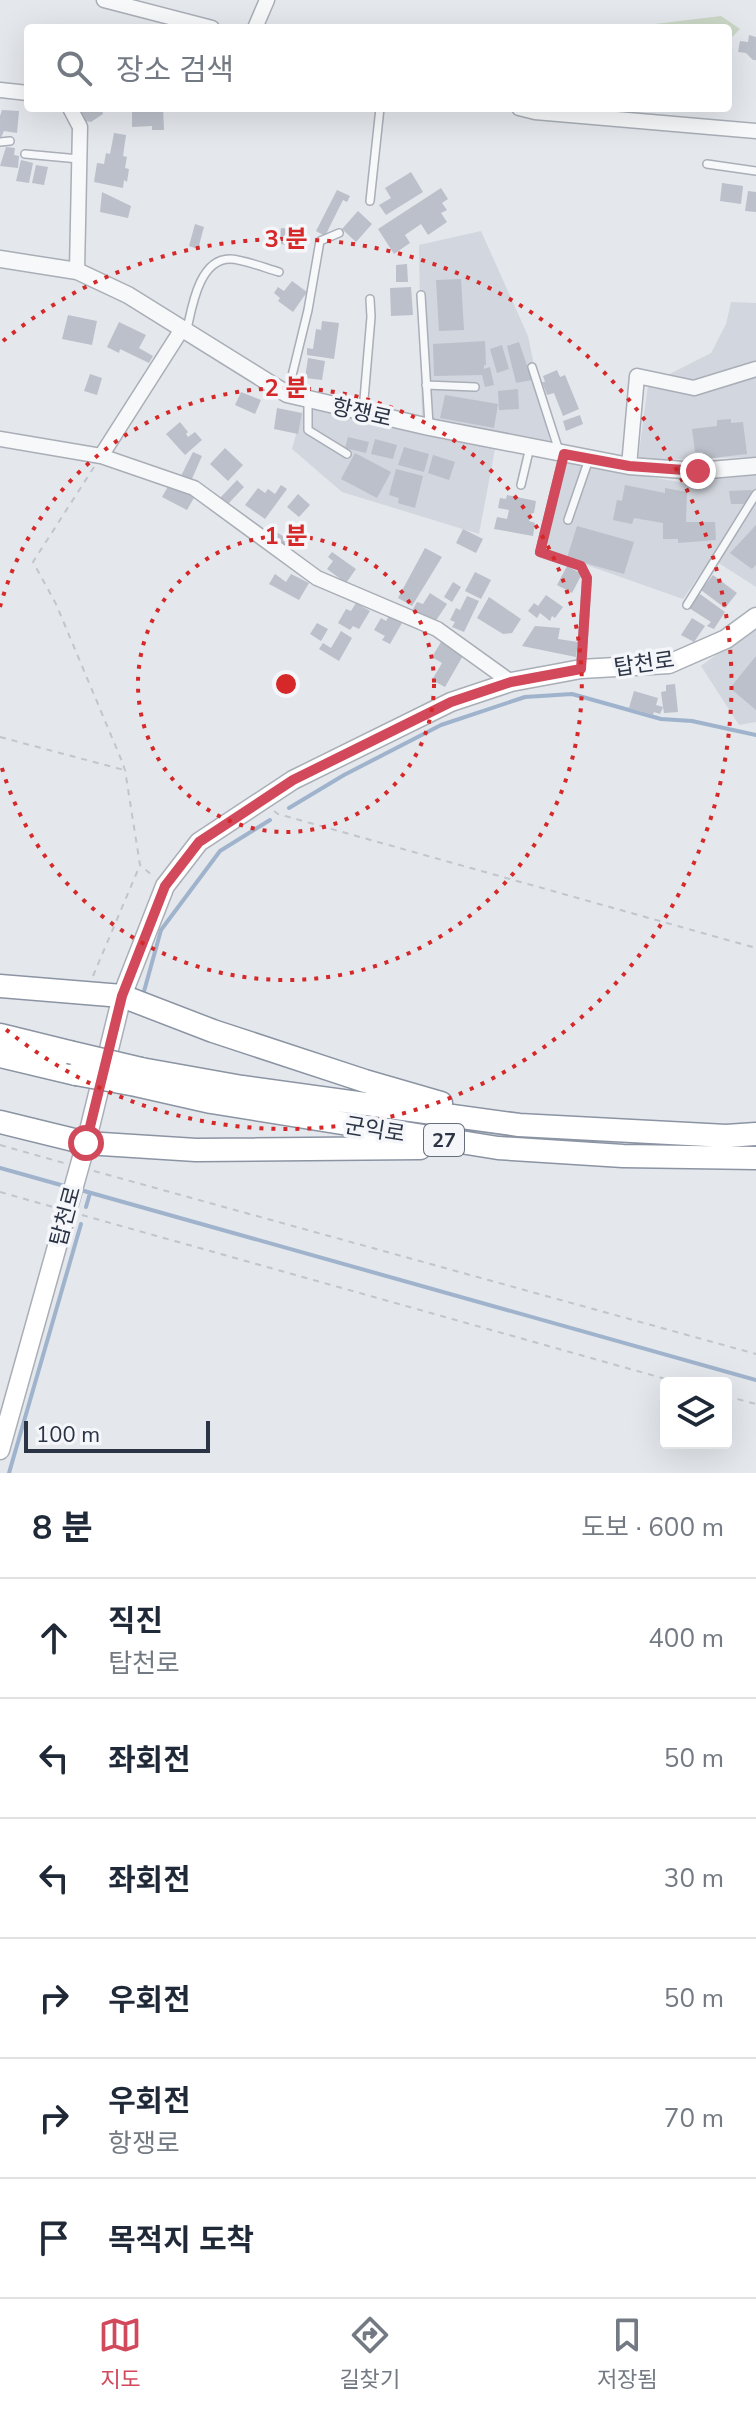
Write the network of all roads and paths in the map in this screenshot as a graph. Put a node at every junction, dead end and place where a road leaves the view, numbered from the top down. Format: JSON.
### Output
{"nodes":[{"id":1,"x":104,"y":0,"type":"edge"},
{"id":2,"x":267,"y":0,"type":"edge"},
{"id":3,"x":195,"y":24,"type":"edge"},
{"id":4,"x":257,"y":24,"type":"edge"},
{"id":5,"x":0,"y":90,"type":"edge"},
{"id":6,"x":24,"y":93,"type":"edge"},
{"id":7,"x":72,"y":112,"type":"edge"},
{"id":8,"x":380,"y":112,"type":"edge"},
{"id":9,"x":535,"y":112,"type":"edge"},
{"id":10,"x":756,"y":131,"type":"edge"},
{"id":11,"x":10,"y":141,"type":"dead end"},
{"id":12,"x":0,"y":142,"type":"edge"},
{"id":13,"x":25,"y":154,"type":"dead end"},
{"id":14,"x":79,"y":159,"type":"junction"},
{"id":15,"x":707,"y":164,"type":"dead end"},
{"id":16,"x":756,"y":171,"type":"edge"},
{"id":17,"x":370,"y":201,"type":"dead end"},
{"id":18,"x":339,"y":233,"type":"dead end"},
{"id":19,"x":0,"y":259,"type":"edge"},
{"id":20,"x":77,"y":271,"type":"junction"},
{"id":21,"x":279,"y":272,"type":"dead end"},
{"id":22,"x":421,"y":295,"type":"dead end"},
{"id":23,"x":370,"y":299,"type":"dead end"},
{"id":24,"x":184,"y":330,"type":"junction"},
{"id":25,"x":532,"y":367,"type":"dead end"},
{"id":26,"x":756,"y":369,"type":"edge"},
{"id":27,"x":426,"y":385,"type":"junction"},
{"id":28,"x":475,"y":387,"type":"dead end"},
{"id":29,"x":287,"y":394,"type":"junction"},
{"id":30,"x":308,"y":399,"type":"junction"},
{"id":31,"x":363,"y":413,"type":"junction"},
{"id":32,"x":429,"y":427,"type":"junction"},
{"id":33,"x":0,"y":439,"type":"edge"},
{"id":34,"x":530,"y":447,"type":"junction"},
{"id":35,"x":562,"y":453,"type":"junction"},
{"id":36,"x":347,"y":454,"type":"dead end"},
{"id":37,"x":101,"y":456,"type":"junction"},
{"id":38,"x":589,"y":459,"type":"junction"},
{"id":39,"x":629,"y":466,"type":"junction"},
{"id":40,"x":756,"y":466,"type":"edge"},
{"id":41,"x":521,"y":485,"type":"dead end"},
{"id":42,"x":756,"y":494,"type":"edge"},
{"id":43,"x":568,"y":520,"type":"dead end"},
{"id":44,"x":687,"y":605,"type":"dead end"},
{"id":45,"x":756,"y":617,"type":"edge"},
{"id":46,"x":581,"y":669,"type":"junction"},
{"id":47,"x":511,"y":682,"type":"junction"},
{"id":48,"x":0,"y":737,"type":"edge"},
{"id":49,"x":125,"y":770,"type":"junction"},
{"id":50,"x":261,"y":800,"type":"junction"},
{"id":51,"x":140,"y":865,"type":"junction"},
{"id":52,"x":165,"y":886,"type":"junction"},
{"id":53,"x":756,"y":948,"type":"edge"},
{"id":54,"x":91,"y":982,"type":"dead end"},
{"id":55,"x":0,"y":986,"type":"edge"},
{"id":56,"x":122,"y":996,"type":"junction"},
{"id":57,"x":0,"y":1035,"type":"edge"},
{"id":58,"x":0,"y":1056,"type":"edge"},
{"id":59,"x":73,"y":1063,"type":"junction"},
{"id":60,"x":138,"y":1077,"type":"junction"},
{"id":61,"x":0,"y":1122,"type":"edge"},
{"id":62,"x":519,"y":1125,"type":"junction"},
{"id":63,"x":756,"y":1134,"type":"edge"},
{"id":64,"x":86,"y":1143,"type":"junction"},
{"id":65,"x":0,"y":1145,"type":"edge"},
{"id":66,"x":498,"y":1148,"type":"junction"},
{"id":67,"x":756,"y":1158,"type":"edge"},
{"id":68,"x":78,"y":1170,"type":"junction"},
{"id":69,"x":0,"y":1192,"type":"edge"},
{"id":70,"x":68,"y":1208,"type":"junction"},
{"id":71,"x":756,"y":1354,"type":"edge"},
{"id":72,"x":660,"y":1377,"type":"edge"},
{"id":73,"x":732,"y":1398,"type":"edge"},
{"id":74,"x":756,"y":1404,"type":"edge"},
{"id":75,"x":0,"y":1450,"type":"edge"}],
"edges":[{"from":1,"to":3,"type":"street"},
{"from":2,"to":4,"type":"street"},
{"from":5,"to":6,"type":"street"},
{"from":7,"to":14,"type":"street"},
{"from":8,"to":17,"type":"lane"},
{"from":9,"to":10,"type":"street"},
{"from":11,"to":12,"type":"lane"},
{"from":13,"to":14,"type":"lane"},
{"from":14,"to":20,"type":"street"},
{"from":15,"to":16,"type":"lane"},
{"from":18,"to":29,"type":"lane"},
{"from":19,"to":20,"type":"street","name":"항쟁로"},
{"from":20,"to":24,"type":"street","name":"항쟁로"},
{"from":21,"to":24,"type":"lane"},
{"from":22,"to":27,"type":"lane"},
{"from":23,"to":31,"type":"lane"},
{"from":24,"to":29,"type":"street","name":"항쟁로"},
{"from":24,"to":37,"type":"street"},
{"from":25,"to":35,"type":"lane"},
{"from":26,"to":39,"type":"street"},
{"from":27,"to":28,"type":"lane"},
{"from":27,"to":32,"type":"lane"},
{"from":29,"to":30,"type":"street","name":"항쟁로"},
{"from":30,"to":31,"type":"street","name":"항쟁로"},
{"from":30,"to":36,"type":"lane"},
{"from":31,"to":32,"type":"street","name":"항쟁로"},
{"from":32,"to":34,"type":"street","name":"항쟁로"},
{"from":33,"to":37,"type":"street"},
{"from":34,"to":35,"type":"street","name":"항쟁로"},
{"from":34,"to":41,"type":"lane"},
{"from":35,"to":38,"type":"street","name":"항쟁로"},
{"from":35,"to":46,"type":"lane"},
{"from":37,"to":47,"type":"street"},
{"from":37,"to":49,"type":"path"},
{"from":38,"to":39,"type":"street","name":"항쟁로"},
{"from":38,"to":43,"type":"lane"},
{"from":39,"to":40,"type":"street","name":"항쟁로"},
{"from":42,"to":44,"type":"lane"},
{"from":45,"to":46,"type":"main road","name":"탑천로"},
{"from":46,"to":47,"type":"main road","name":"탑천로"},
{"from":47,"to":50,"type":"main road","name":"탑천로"},
{"from":48,"to":49,"type":"path"},
{"from":49,"to":51,"type":"path"},
{"from":50,"to":52,"type":"main road","name":"탑천로"},
{"from":50,"to":53,"type":"path"},
{"from":51,"to":52,"type":"path"},
{"from":51,"to":54,"type":"path"},
{"from":52,"to":56,"type":"main road","name":"탑천로"},
{"from":55,"to":56,"type":"highway"},
{"from":56,"to":62,"type":"highway"},
{"from":56,"to":64,"type":"main road","name":"탑천로"},
{"from":57,"to":59,"type":"highway","name":"군익로"},
{"from":58,"to":59,"type":"highway","name":"군익로","number":"27"},
{"from":59,"to":60,"type":"highway","name":"군익로","number":"27","bridge":true},
{"from":60,"to":62,"type":"highway","name":"군익로"},
{"from":60,"to":66,"type":"highway","name":"군익로","number":"27"},
{"from":61,"to":64,"type":"highway"},
{"from":62,"to":63,"type":"highway","name":"군익로"},
{"from":64,"to":66,"type":"highway"},
{"from":64,"to":68,"type":"main road","name":"탑천로"},
{"from":65,"to":68,"type":"path"},
{"from":66,"to":67,"type":"highway","name":"군익로","number":"27"},
{"from":68,"to":70,"type":"main road","name":"탑천로"},
{"from":68,"to":71,"type":"path"},
{"from":69,"to":70,"type":"path"},
{"from":70,"to":72,"type":"path"},
{"from":70,"to":75,"type":"main road","name":"탑천로"},
{"from":73,"to":74,"type":"path"}]}
